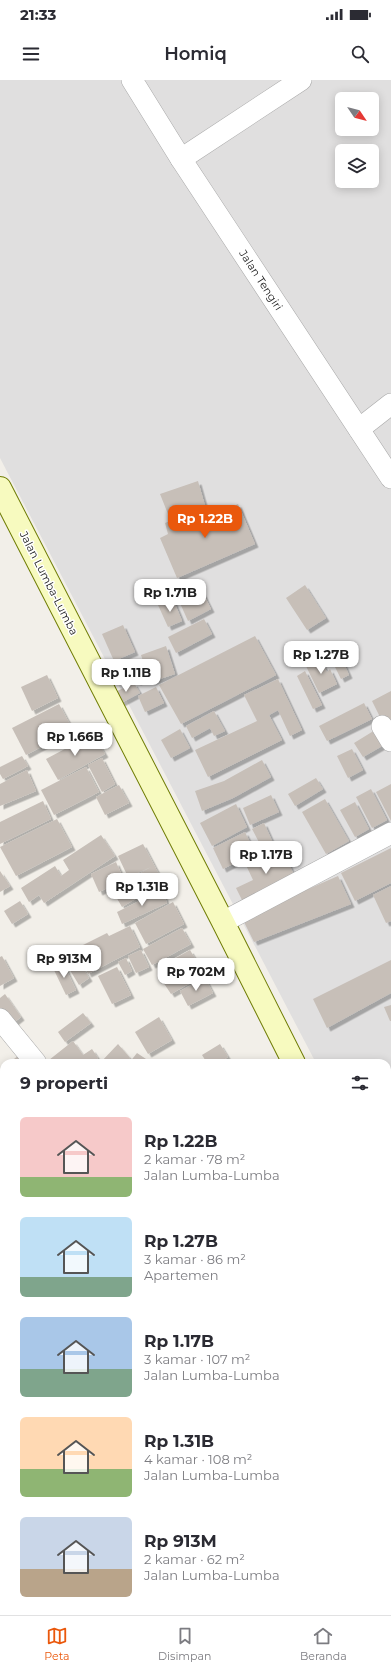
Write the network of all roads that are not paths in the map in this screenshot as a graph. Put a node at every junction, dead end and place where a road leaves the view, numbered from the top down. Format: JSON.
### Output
{"nodes":[{"id":1,"x":132,"y":80,"type":"edge"},
{"id":2,"x":301,"y":80,"type":"edge"},
{"id":3,"x":182,"y":159,"type":"junction"},
{"id":4,"x":391,"y":404,"type":"edge"},
{"id":5,"x":359,"y":428,"type":"junction"},
{"id":6,"x":391,"y":478,"type":"edge"},
{"id":7,"x":0,"y":488,"type":"edge"},
{"id":8,"x":391,"y":833,"type":"edge"},
{"id":9,"x":223,"y":922,"type":"junction"},
{"id":10,"x":0,"y":1019,"type":"edge"},
{"id":11,"x":33,"y":1059,"type":"edge"},
{"id":12,"x":292,"y":1059,"type":"edge"}],
"edges":[{"from":1,"to":3,"type":"street","name":"Jalan Tengiri"},
{"from":2,"to":3,"type":"street"},
{"from":3,"to":5,"type":"street","name":"Jalan Tengiri"},
{"from":4,"to":5,"type":"street"},
{"from":5,"to":6,"type":"street","name":"Jalan Tengiri"},
{"from":7,"to":9,"type":"main road","name":"Jalan Lumba-Lumba"},
{"from":8,"to":9,"type":"street"},
{"from":9,"to":12,"type":"main road","name":"Jalan Lumba-Lumba"},
{"from":10,"to":11,"type":"street"}]}
